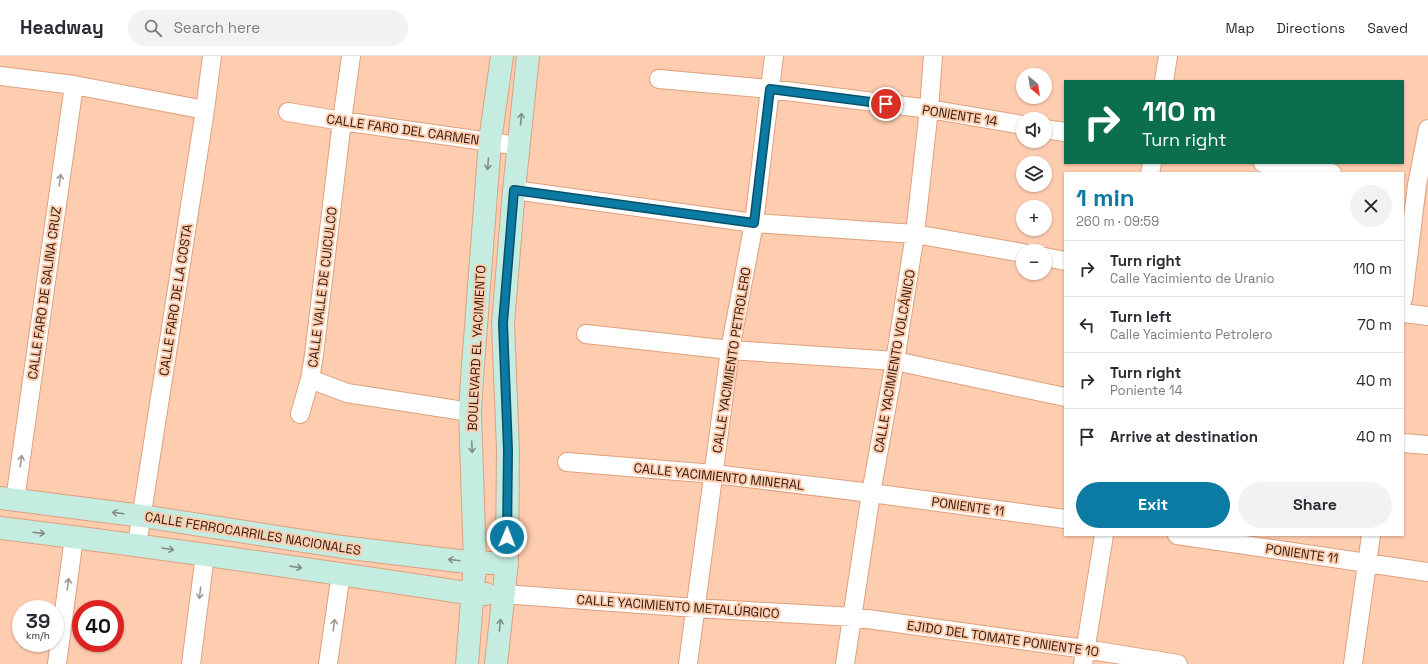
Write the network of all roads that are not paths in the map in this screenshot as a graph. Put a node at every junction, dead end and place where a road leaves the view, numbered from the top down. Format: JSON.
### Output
{"nodes":[{"id":1,"x":212,"y":56,"type":"edge"},
{"id":2,"x":351,"y":56,"type":"edge"},
{"id":3,"x":502,"y":56,"type":"edge"},
{"id":4,"x":528,"y":56,"type":"edge"},
{"id":5,"x":774,"y":56,"type":"edge"},
{"id":6,"x":933,"y":56,"type":"edge"},
{"id":7,"x":1168,"y":56,"type":"edge"},
{"id":8,"x":0,"y":76,"type":"edge"},
{"id":9,"x":659,"y":79,"type":"dead end"},
{"id":10,"x":1164,"y":80,"type":"edge"},
{"id":11,"x":74,"y":85,"type":"junction"},
{"id":12,"x":770,"y":89,"type":"junction"},
{"id":13,"x":929,"y":109,"type":"junction"},
{"id":14,"x":205,"y":110,"type":"junction"},
{"id":15,"x":288,"y":112,"type":"dead end"},
{"id":16,"x":342,"y":121,"type":"junction"},
{"id":17,"x":1016,"y":124,"type":"edge"},
{"id":18,"x":1428,"y":129,"type":"edge"},
{"id":19,"x":1052,"y":130,"type":"edge"},
{"id":20,"x":1064,"y":132,"type":"edge"},
{"id":21,"x":490,"y":141,"type":"junction"},
{"id":22,"x":519,"y":146,"type":"junction"},
{"id":23,"x":1270,"y":164,"type":"edge"},
{"id":24,"x":1325,"y":172,"type":"edge"},
{"id":25,"x":1416,"y":185,"type":"edge"},
{"id":26,"x":514,"y":190,"type":"junction"},
{"id":27,"x":754,"y":223,"type":"junction"},
{"id":28,"x":916,"y":234,"type":"junction"},
{"id":29,"x":1016,"y":252,"type":"edge"},
{"id":30,"x":1052,"y":258,"type":"edge"},
{"id":31,"x":1064,"y":261,"type":"edge"},
{"id":32,"x":1404,"y":290,"type":"edge"},
{"id":33,"x":1404,"y":313,"type":"edge"},
{"id":34,"x":1428,"y":316,"type":"edge"},
{"id":35,"x":586,"y":334,"type":"dead end"},
{"id":36,"x":730,"y":350,"type":"junction"},
{"id":37,"x":895,"y":361,"type":"junction"},
{"id":38,"x":310,"y":379,"type":"junction"},
{"id":39,"x":1064,"y":397,"type":"edge"},
{"id":40,"x":470,"y":412,"type":"junction"},
{"id":41,"x":300,"y":414,"type":"dead end"},
{"id":42,"x":1404,"y":443,"type":"edge"},
{"id":43,"x":1428,"y":445,"type":"edge"},
{"id":44,"x":567,"y":462,"type":"dead end"},
{"id":45,"x":714,"y":474,"type":"junction"},
{"id":46,"x":871,"y":492,"type":"junction"},
{"id":47,"x":8,"y":499,"type":"edge"},
{"id":48,"x":142,"y":516,"type":"junction"},
{"id":49,"x":1064,"y":519,"type":"edge"},
{"id":50,"x":0,"y":528,"type":"edge"},
{"id":51,"x":1104,"y":536,"type":"edge"},
{"id":52,"x":1184,"y":536,"type":"edge"},
{"id":53,"x":1371,"y":536,"type":"edge"},
{"id":54,"x":74,"y":537,"type":"junction"},
{"id":55,"x":137,"y":545,"type":"junction"},
{"id":56,"x":205,"y":555,"type":"junction"},
{"id":57,"x":1367,"y":562,"type":"junction"},
{"id":58,"x":475,"y":563,"type":"junction"},
{"id":59,"x":507,"y":563,"type":"junction"},
{"id":60,"x":1428,"y":572,"type":"edge"},
{"id":61,"x":341,"y":573,"type":"junction"},
{"id":62,"x":473,"y":594,"type":"junction"},
{"id":63,"x":503,"y":594,"type":"junction"},
{"id":64,"x":696,"y":608,"type":"junction"},
{"id":65,"x":852,"y":617,"type":"junction"},
{"id":66,"x":1084,"y":656,"type":"edge"},
{"id":67,"x":57,"y":664,"type":"edge"},
{"id":68,"x":191,"y":664,"type":"edge"},
{"id":69,"x":328,"y":664,"type":"edge"},
{"id":70,"x":467,"y":664,"type":"edge"},
{"id":71,"x":496,"y":664,"type":"edge"},
{"id":72,"x":688,"y":664,"type":"edge"},
{"id":73,"x":846,"y":664,"type":"edge"},
{"id":74,"x":1178,"y":664,"type":"edge"},
{"id":75,"x":1353,"y":664,"type":"edge"}],
"edges":[{"from":1,"to":14,"type":"street","name":"CALLE FARO DE LA COSTA"},
{"from":2,"to":16,"type":"street","name":"CALLE VALLE DE CUICULCO"},
{"from":3,"to":21,"type":"street","name":"BOULEVARD EL YACIMIENTO"},
{"from":22,"to":4,"type":"street","name":"BOULEVARD EL YACIMIENTO","one_way":true},
{"from":5,"to":12,"type":"street","name":"CALLE YACIMIENTO PETROLERO"},
{"from":6,"to":13,"type":"street","name":"CALLE YACIMIENTO VOLCÁNICO"},
{"from":7,"to":10,"type":"street"},
{"from":8,"to":11,"type":"street"},
{"from":9,"to":12,"type":"street","name":"PONIENTE 14"},
{"from":11,"to":14,"type":"street"},
{"from":47,"to":11,"type":"street","name":"CALLE FARO DE SALINA CRUZ","one_way":true},
{"from":12,"to":13,"type":"street","name":"PONIENTE 14"},
{"from":12,"to":27,"type":"street","name":"CALLE YACIMIENTO PETROLERO"},
{"from":13,"to":17,"type":"street","name":"PONIENTE 14"},
{"from":13,"to":28,"type":"street","name":"CALLE YACIMIENTO VOLCÁNICO"},
{"from":14,"to":48,"type":"street","name":"CALLE FARO DE LA COSTA"},
{"from":15,"to":16,"type":"street","name":"CALLE FARO DEL CARMEN"},
{"from":16,"to":21,"type":"street","name":"CALLE FARO DEL CARMEN"},
{"from":16,"to":38,"type":"street","name":"CALLE VALLE DE CUICULCO"},
{"from":18,"to":25,"type":"street"},
{"from":19,"to":20,"type":"street"},
{"from":21,"to":22,"type":"street","name":"CALLE FARO DEL CARMEN"},
{"from":21,"to":40,"type":"street","name":"BOULEVARD EL YACIMIENTO","one_way":true},
{"from":22,"to":26,"type":"street","name":"BOULEVARD EL YACIMIENTO"},
{"from":23,"to":24,"type":"street"},
{"from":25,"to":32,"type":"street"},
{"from":26,"to":27,"type":"street"},
{"from":26,"to":59,"type":"street","name":"BOULEVARD EL YACIMIENTO"},
{"from":27,"to":28,"type":"street"},
{"from":27,"to":36,"type":"street","name":"CALLE YACIMIENTO PETROLERO"},
{"from":28,"to":29,"type":"street"},
{"from":28,"to":37,"type":"street","name":"CALLE YACIMIENTO VOLCÁNICO"},
{"from":30,"to":31,"type":"street"},
{"from":33,"to":34,"type":"street"},
{"from":35,"to":36,"type":"street"},
{"from":36,"to":37,"type":"street"},
{"from":36,"to":45,"type":"street","name":"CALLE YACIMIENTO PETROLERO"},
{"from":37,"to":39,"type":"street"},
{"from":37,"to":46,"type":"street","name":"CALLE YACIMIENTO VOLCÁNICO"},
{"from":38,"to":40,"type":"street","name":"CALLE VALLE DE CUICULCO"},
{"from":38,"to":41,"type":"street"},
{"from":40,"to":58,"type":"street","name":"BOULEVARD EL YACIMIENTO","one_way":true},
{"from":42,"to":43,"type":"street"},
{"from":44,"to":45,"type":"street","name":"CALLE YACIMIENTO MINERAL"},
{"from":45,"to":46,"type":"street","name":"CALLE YACIMIENTO MINERAL"},
{"from":45,"to":64,"type":"street","name":"CALLE YACIMIENTO PETROLERO"},
{"from":46,"to":49,"type":"street","name":"PONIENTE 11"},
{"from":46,"to":65,"type":"street","name":"CALLE YACIMIENTO VOLCÁNICO"},
{"from":48,"to":47,"type":"street","name":"CALLE FERROCARRILES NACIONALES","one_way":true},
{"from":48,"to":55,"type":"street","name":"CALLE FARO DE LA COSTA"},
{"from":58,"to":48,"type":"street","name":"CALLE FERROCARRILES NACIONALES","one_way":true},
{"from":50,"to":54,"type":"street","name":"CALLE FERROCARRILES NACIONALES","one_way":true},
{"from":51,"to":66,"type":"street"},
{"from":52,"to":57,"type":"street","name":"PONIENTE 11"},
{"from":53,"to":57,"type":"street"},
{"from":54,"to":55,"type":"street","name":"CALLE FERROCARRILES NACIONALES"},
{"from":67,"to":54,"type":"street","one_way":true},
{"from":55,"to":56,"type":"street","name":"CALLE FERROCARRILES NACIONALES","one_way":true},
{"from":56,"to":61,"type":"street","name":"CALLE FERROCARRILES NACIONALES","one_way":true},
{"from":56,"to":68,"type":"street","one_way":true},
{"from":57,"to":60,"type":"street","name":"PONIENTE 11"},
{"from":57,"to":75,"type":"street"},
{"from":58,"to":59,"type":"street","name":"CALLE FERROCARRILES NACIONALES"},
{"from":58,"to":62,"type":"street","name":"BOULEVARD EL YACIMIENTO"},
{"from":59,"to":63,"type":"street","name":"BOULEVARD EL YACIMIENTO"},
{"from":61,"to":62,"type":"street","name":"CALLE FERROCARRILES NACIONALES"},
{"from":69,"to":61,"type":"street","one_way":true},
{"from":62,"to":63,"type":"street","name":"CALLE FERROCARRILES NACIONALES"},
{"from":62,"to":70,"type":"street","name":"BOULEVARD EL YACIMIENTO"},
{"from":63,"to":64,"type":"street","name":"CALLE YACIMIENTO METALÚRGICO"},
{"from":71,"to":63,"type":"street","name":"BOULEVARD EL YACIMIENTO","one_way":true},
{"from":64,"to":65,"type":"street","name":"CALLE YACIMIENTO METALÚRGICO"},
{"from":64,"to":72,"type":"street","name":"CALLE YACIMIENTO PETROLERO"},
{"from":65,"to":66,"type":"street","name":"EJIDO DEL TOMATE PONIENTE 10"},
{"from":65,"to":73,"type":"street","name":"CALLE YACIMIENTO VOLCÁNICO"},
{"from":66,"to":74,"type":"street","name":"EJIDO DEL TOMATE PONIENTE 10"}]}
